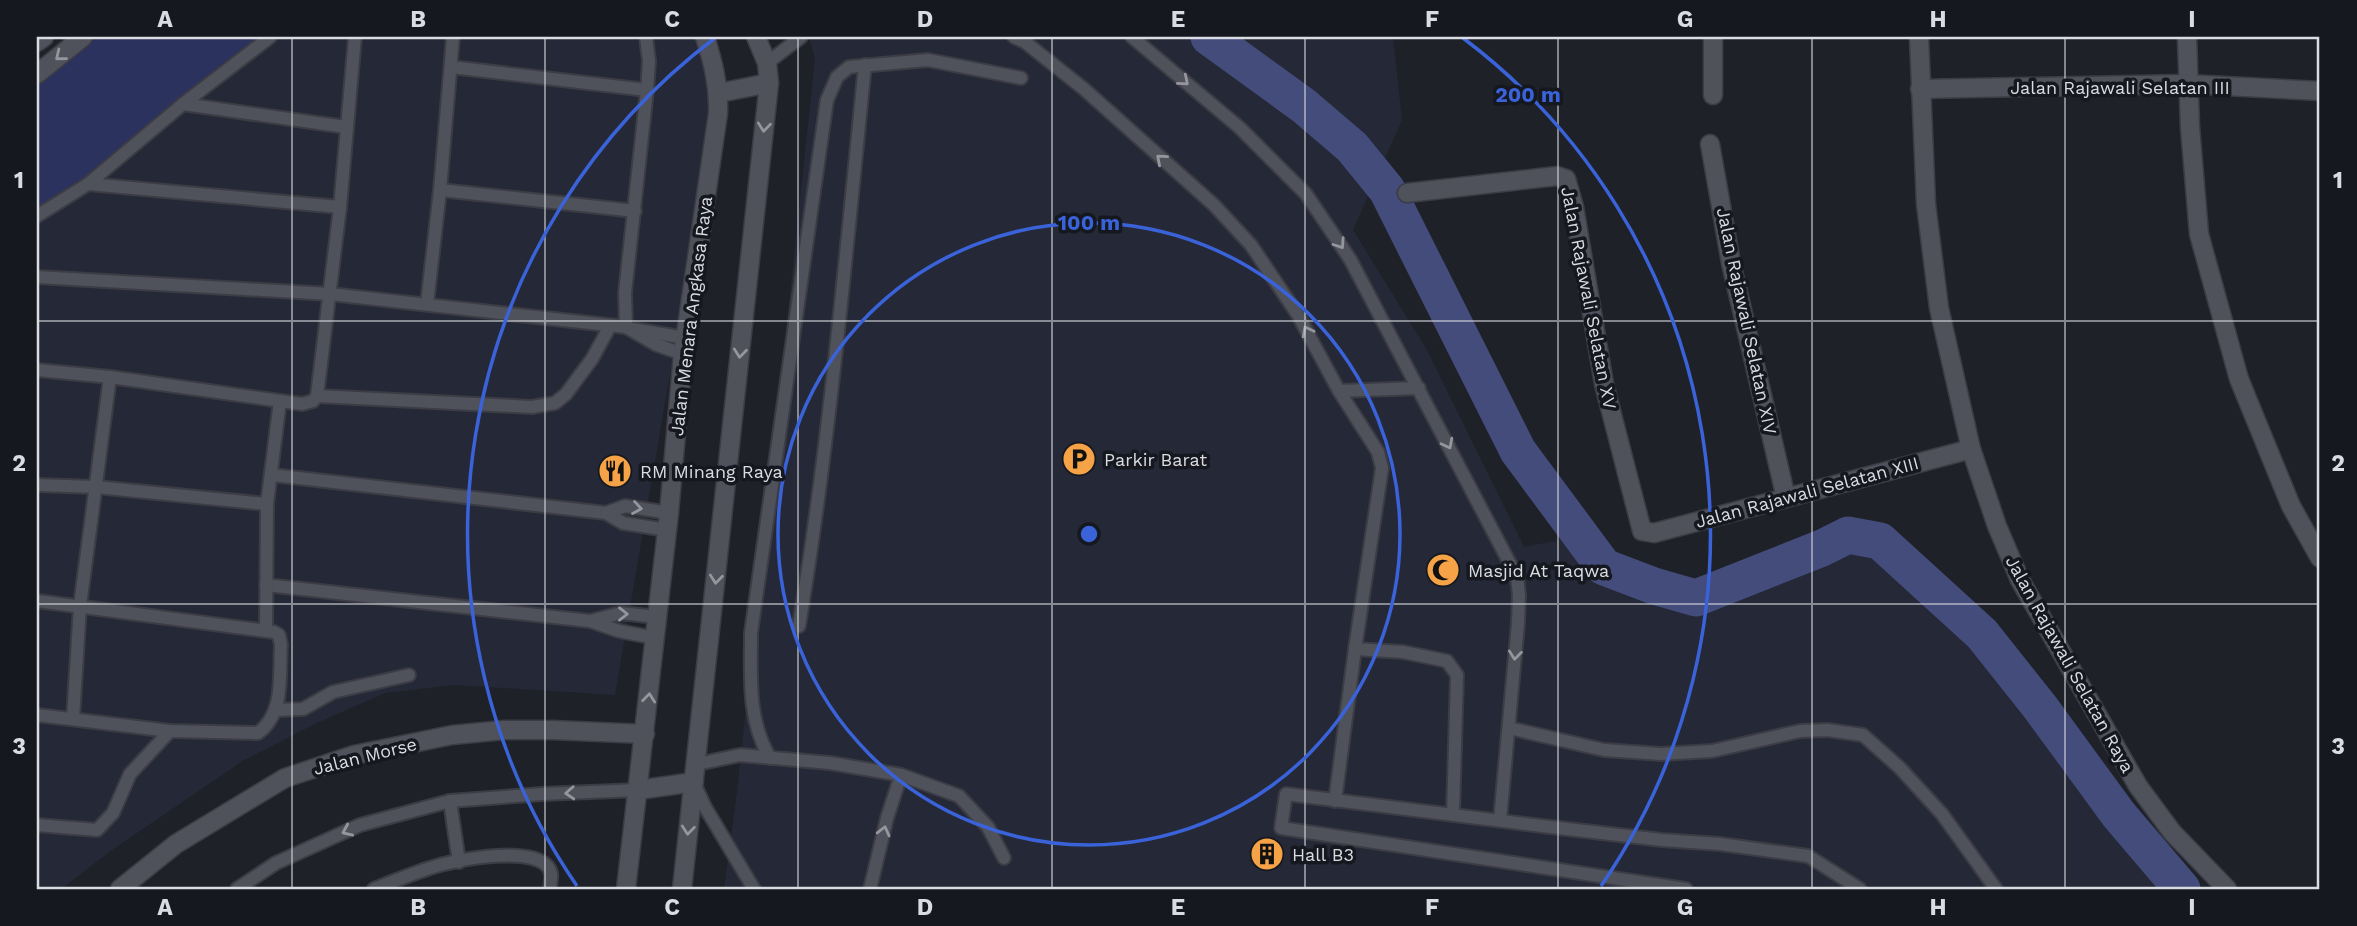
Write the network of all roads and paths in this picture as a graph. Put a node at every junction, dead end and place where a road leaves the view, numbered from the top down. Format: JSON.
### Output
{"nodes":[{"id":1,"x":44,"y":37,"type":"edge"},
{"id":2,"x":83,"y":37,"type":"edge"},
{"id":3,"x":270,"y":37,"type":"edge"},
{"id":4,"x":355,"y":37,"type":"edge"},
{"id":5,"x":453,"y":37,"type":"edge"},
{"id":6,"x":646,"y":37,"type":"edge"},
{"id":7,"x":756,"y":37,"type":"edge"},
{"id":8,"x":801,"y":37,"type":"edge"},
{"id":9,"x":1014,"y":37,"type":"edge"},
{"id":10,"x":1132,"y":37,"type":"edge"},
{"id":11,"x":1713,"y":37,"type":"edge"},
{"id":12,"x":1919,"y":37,"type":"edge"},
{"id":13,"x":2187,"y":37,"type":"edge"},
{"id":14,"x":708,"y":38,"type":"edge"},
{"id":15,"x":37,"y":42,"type":"edge"},
{"id":16,"x":767,"y":63,"type":"junction"},
{"id":17,"x":865,"y":65,"type":"junction"},
{"id":18,"x":451,"y":67,"type":"junction"},
{"id":19,"x":37,"y":74,"type":"edge"},
{"id":20,"x":1021,"y":78,"type":"dead end"},
{"id":21,"x":769,"y":83,"type":"junction"},
{"id":22,"x":2187,"y":84,"type":"junction"},
{"id":23,"x":1920,"y":89,"type":"junction"},
{"id":24,"x":647,"y":90,"type":"junction"},
{"id":25,"x":2320,"y":91,"type":"edge"},
{"id":26,"x":719,"y":93,"type":"junction"},
{"id":27,"x":1713,"y":95,"type":"dead end"},
{"id":28,"x":183,"y":104,"type":"junction"},
{"id":29,"x":346,"y":127,"type":"junction"},
{"id":30,"x":1710,"y":144,"type":"dead end"},
{"id":31,"x":88,"y":184,"type":"junction"},
{"id":32,"x":440,"y":190,"type":"junction"},
{"id":33,"x":1407,"y":193,"type":"dead end"},
{"id":34,"x":340,"y":207,"type":"junction"},
{"id":35,"x":635,"y":211,"type":"junction"},
{"id":36,"x":37,"y":216,"type":"edge"},
{"id":37,"x":37,"y":278,"type":"edge"},
{"id":38,"x":330,"y":294,"type":"junction"},
{"id":39,"x":427,"y":304,"type":"junction"},
{"id":40,"x":610,"y":326,"type":"junction"},
{"id":41,"x":626,"y":327,"type":"junction"},
{"id":42,"x":684,"y":346,"type":"junction"},
{"id":43,"x":37,"y":370,"type":"edge"},
{"id":44,"x":110,"y":377,"type":"junction"},
{"id":45,"x":1419,"y":388,"type":"junction"},
{"id":46,"x":1339,"y":391,"type":"junction"},
{"id":47,"x":317,"y":396,"type":"junction"},
{"id":48,"x":280,"y":401,"type":"junction"},
{"id":49,"x":1971,"y":449,"type":"junction"},
{"id":50,"x":272,"y":475,"type":"junction"},
{"id":51,"x":37,"y":485,"type":"edge"},
{"id":52,"x":96,"y":487,"type":"junction"},
{"id":53,"x":1786,"y":498,"type":"junction"},
{"id":54,"x":267,"y":504,"type":"junction"},
{"id":55,"x":668,"y":521,"type":"junction"},
{"id":56,"x":1642,"y":531,"type":"joint"},
{"id":57,"x":2320,"y":558,"type":"edge"},
{"id":58,"x":266,"y":585,"type":"junction"},
{"id":59,"x":37,"y":601,"type":"edge"},
{"id":60,"x":80,"y":606,"type":"junction"},
{"id":61,"x":657,"y":617,"type":"junction"},
{"id":62,"x":590,"y":621,"type":"junction"},
{"id":63,"x":799,"y":626,"type":"dead end"},
{"id":64,"x":266,"y":631,"type":"junction"},
{"id":65,"x":655,"y":638,"type":"junction"},
{"id":66,"x":1355,"y":649,"type":"junction"},
{"id":67,"x":410,"y":675,"type":"dead end"},
{"id":68,"x":277,"y":710,"type":"junction"},
{"id":69,"x":37,"y":715,"type":"edge"},
{"id":70,"x":73,"y":719,"type":"junction"},
{"id":71,"x":1509,"y":728,"type":"junction"},
{"id":72,"x":170,"y":731,"type":"junction"},
{"id":73,"x":645,"y":734,"type":"junction"},
{"id":74,"x":770,"y":758,"type":"junction"},
{"id":75,"x":696,"y":759,"type":"junction"},
{"id":76,"x":901,"y":775,"type":"junction"},
{"id":77,"x":694,"y":782,"type":"junction"},
{"id":78,"x":638,"y":790,"type":"junction"},
{"id":79,"x":450,"y":801,"type":"junction"},
{"id":80,"x":1335,"y":801,"type":"junction"},
{"id":81,"x":1453,"y":815,"type":"junction"},
{"id":82,"x":1500,"y":820,"type":"junction"},
{"id":83,"x":37,"y":827,"type":"edge"},
{"id":84,"x":1004,"y":858,"type":"dead end"},
{"id":85,"x":459,"y":862,"type":"junction"},
{"id":86,"x":120,"y":889,"type":"edge"},
{"id":87,"x":237,"y":889,"type":"edge"},
{"id":88,"x":374,"y":889,"type":"edge"},
{"id":89,"x":550,"y":889,"type":"edge"},
{"id":90,"x":626,"y":889,"type":"edge"},
{"id":91,"x":682,"y":889,"type":"edge"},
{"id":92,"x":754,"y":889,"type":"edge"},
{"id":93,"x":870,"y":889,"type":"edge"},
{"id":94,"x":1686,"y":889,"type":"edge"},
{"id":95,"x":1860,"y":889,"type":"edge"},
{"id":96,"x":1996,"y":889,"type":"edge"},
{"id":97,"x":2227,"y":889,"type":"edge"}],
"edges":[{"from":1,"to":15,"type":"street"},
{"from":2,"to":19,"type":"street","one_way":true},
{"from":3,"to":28,"type":"lane"},
{"from":4,"to":29,"type":"lane"},
{"from":5,"to":18,"type":"lane"},
{"from":6,"to":24,"type":"lane"},
{"from":7,"to":16,"type":"street"},
{"from":8,"to":16,"type":"lane"},
{"from":46,"to":9,"type":"lane","one_way":true},
{"from":10,"to":45,"type":"lane","one_way":true},
{"from":11,"to":27,"type":"street"},
{"from":12,"to":23,"type":"street","name":"Jalan Rajawali Selatan Raya"},
{"from":13,"to":22,"type":"street"},
{"from":14,"to":26,"type":"street","name":"Jalan Menara Angkasa Raya"},
{"from":16,"to":21,"type":"street"},
{"from":17,"to":20,"type":"lane"},
{"from":17,"to":63,"type":"lane"},
{"from":17,"to":74,"type":"lane"},
{"from":18,"to":24,"type":"lane"},
{"from":18,"to":32,"type":"lane"},
{"from":21,"to":26,"type":"street"},
{"from":21,"to":75,"type":"street","one_way":true},
{"from":22,"to":23,"type":"street","name":"Jalan Rajawali Selatan III"},
{"from":22,"to":25,"type":"street","name":"Jalan Rajawali Selatan III"},
{"from":22,"to":57,"type":"street"},
{"from":23,"to":49,"type":"street","name":"Jalan Rajawali Selatan Raya"},
{"from":24,"to":35,"type":"lane"},
{"from":26,"to":42,"type":"street","name":"Jalan Menara Angkasa Raya"},
{"from":28,"to":29,"type":"lane"},
{"from":28,"to":31,"type":"lane"},
{"from":29,"to":34,"type":"lane"},
{"from":30,"to":53,"type":"street","name":"Jalan Rajawali Selatan XIV"},
{"from":31,"to":34,"type":"lane"},
{"from":31,"to":36,"type":"lane"},
{"from":32,"to":35,"type":"lane"},
{"from":32,"to":39,"type":"lane"},
{"from":33,"to":56,"type":"street","name":"Jalan Rajawali Selatan XV"},
{"from":34,"to":38,"type":"lane"},
{"from":35,"to":41,"type":"lane"},
{"from":37,"to":38,"type":"lane"},
{"from":38,"to":39,"type":"lane"},
{"from":38,"to":47,"type":"lane"},
{"from":39,"to":40,"type":"lane"},
{"from":40,"to":41,"type":"lane"},
{"from":40,"to":47,"type":"lane"},
{"from":41,"to":42,"type":"lane"},
{"from":42,"to":55,"type":"street","name":"Jalan Menara Angkasa Raya"},
{"from":43,"to":44,"type":"lane"},
{"from":44,"to":48,"type":"lane"},
{"from":44,"to":52,"type":"lane"},
{"from":45,"to":46,"type":"lane"},
{"from":45,"to":71,"type":"lane","one_way":true},
{"from":46,"to":66,"type":"lane"},
{"from":47,"to":48,"type":"lane"},
{"from":48,"to":50,"type":"lane"},
{"from":49,"to":53,"type":"street","name":"Jalan Rajawali Selatan XIII"},
{"from":49,"to":97,"type":"street","name":"Jalan Rajawali Selatan Raya"},
{"from":50,"to":54,"type":"lane"},
{"from":50,"to":55,"type":"lane"},
{"from":51,"to":52,"type":"lane"},
{"from":52,"to":54,"type":"lane"},
{"from":52,"to":60,"type":"lane"},
{"from":53,"to":56,"type":"street","name":"Jalan Rajawali Selatan XIII"},
{"from":54,"to":58,"type":"lane"},
{"from":55,"to":61,"type":"street","name":"Jalan Menara Angkasa Raya"},
{"from":58,"to":62,"type":"lane"},
{"from":58,"to":64,"type":"lane"},
{"from":59,"to":60,"type":"lane"},
{"from":60,"to":64,"type":"lane"},
{"from":60,"to":70,"type":"lane"},
{"from":62,"to":61,"type":"lane","one_way":true},
{"from":61,"to":65,"type":"street","name":"Jalan Menara Angkasa Raya"},
{"from":62,"to":65,"type":"lane"},
{"from":64,"to":68,"type":"lane"},
{"from":73,"to":65,"type":"street","name":"Jalan Menara Angkasa Raya","one_way":true},
{"from":66,"to":80,"type":"lane"},
{"from":66,"to":81,"type":"lane"},
{"from":67,"to":68,"type":"lane"},
{"from":68,"to":72,"type":"lane"},
{"from":69,"to":70,"type":"lane"},
{"from":70,"to":72,"type":"lane"},
{"from":71,"to":82,"type":"lane"},
{"from":71,"to":96,"type":"lane"},
{"from":72,"to":83,"type":"lane"},
{"from":73,"to":78,"type":"street","name":"Jalan Menara Angkasa Raya"},
{"from":73,"to":86,"type":"street","name":"Jalan Morse"},
{"from":74,"to":75,"type":"lane"},
{"from":74,"to":76,"type":"lane"},
{"from":75,"to":77,"type":"street"},
{"from":76,"to":84,"type":"lane"},
{"from":93,"to":76,"type":"lane","one_way":true},
{"from":77,"to":78,"type":"street"},
{"from":77,"to":91,"type":"street","one_way":true},
{"from":77,"to":92,"type":"lane"},
{"from":78,"to":79,"type":"lane","one_way":true},
{"from":78,"to":90,"type":"street","name":"Jalan Menara Angkasa Raya"},
{"from":79,"to":85,"type":"lane"},
{"from":79,"to":87,"type":"lane","one_way":true},
{"from":80,"to":81,"type":"lane"},
{"from":80,"to":94,"type":"lane"},
{"from":81,"to":82,"type":"lane"},
{"from":82,"to":95,"type":"lane"},
{"from":85,"to":88,"type":"lane"},
{"from":85,"to":89,"type":"lane"}]}
